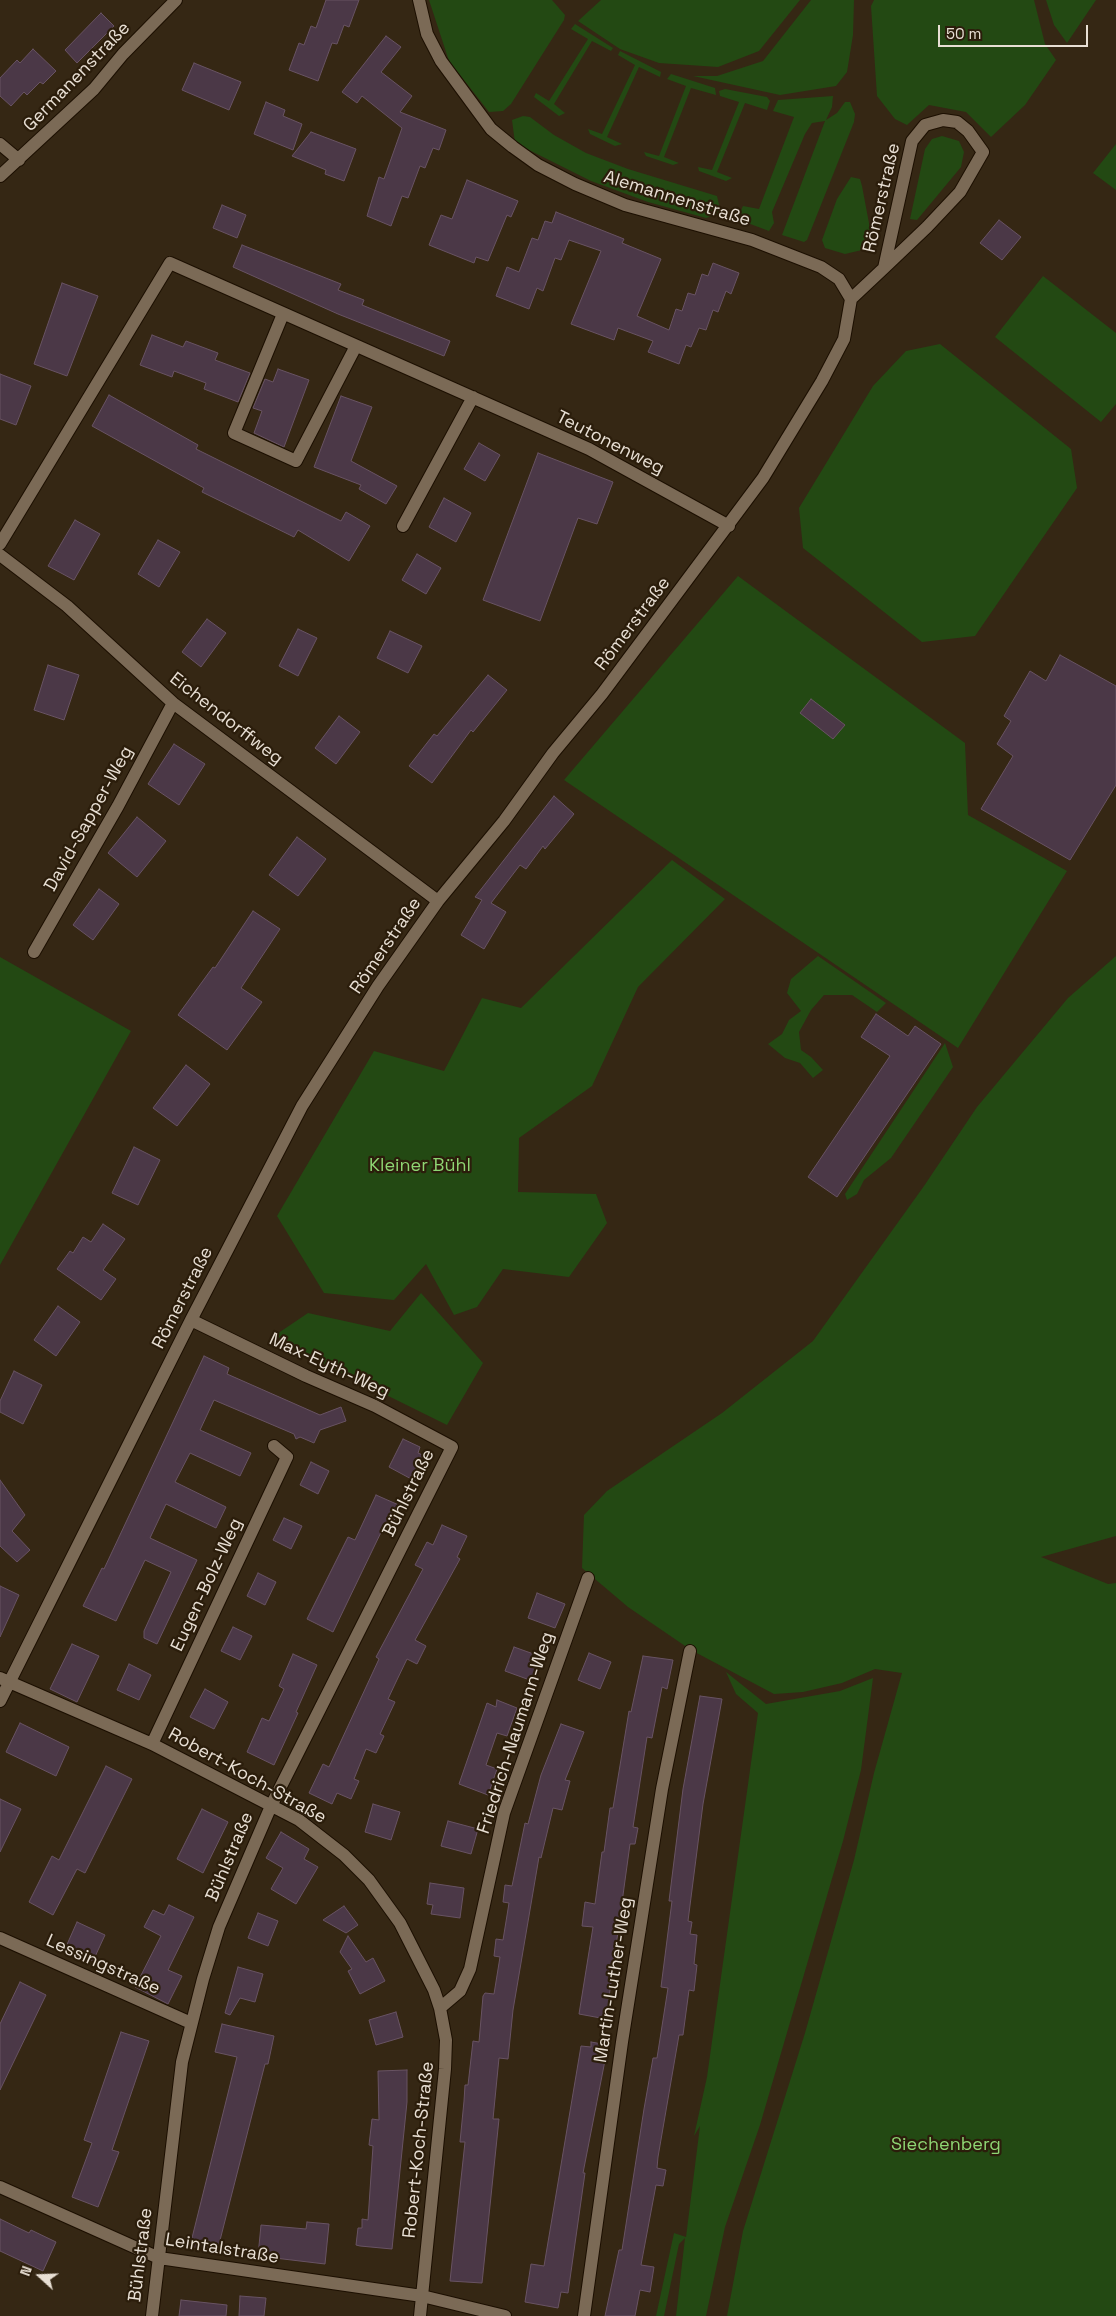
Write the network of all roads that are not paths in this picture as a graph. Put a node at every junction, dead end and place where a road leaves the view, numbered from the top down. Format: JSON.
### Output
{"nodes":[{"id":1,"x":176,"y":0,"type":"edge"},
{"id":2,"x":420,"y":0,"type":"edge"},
{"id":3,"x":0,"y":144,"type":"edge"},
{"id":4,"x":19,"y":160,"type":"junction"},
{"id":5,"x":0,"y":176,"type":"edge"},
{"id":6,"x":884,"y":268,"type":"junction"},
{"id":7,"x":851,"y":298,"type":"junction"},
{"id":8,"x":283,"y":314,"type":"junction"},
{"id":9,"x":356,"y":346,"type":"junction"},
{"id":10,"x":473,"y":398,"type":"junction"},
{"id":11,"x":403,"y":526,"type":"dead end"},
{"id":12,"x":729,"y":526,"type":"junction"},
{"id":13,"x":0,"y":544,"type":"edge"},
{"id":14,"x":0,"y":555,"type":"edge"},
{"id":15,"x":173,"y":702,"type":"junction"},
{"id":16,"x":438,"y":901,"type":"junction"},
{"id":17,"x":34,"y":952,"type":"dead end"},
{"id":18,"x":191,"y":1320,"type":"junction"},
{"id":19,"x":274,"y":1446,"type":"dead end"},
{"id":20,"x":452,"y":1447,"type":"joint"},
{"id":21,"x":588,"y":1578,"type":"dead end"},
{"id":22,"x":690,"y":1651,"type":"dead end"},
{"id":23,"x":4,"y":1680,"type":"edge"},
{"id":24,"x":0,"y":1701,"type":"edge"},
{"id":25,"x":152,"y":1744,"type":"junction"},
{"id":26,"x":271,"y":1806,"type":"junction"},
{"id":27,"x":0,"y":1938,"type":"edge"},
{"id":28,"x":440,"y":2008,"type":"junction"},
{"id":29,"x":191,"y":2023,"type":"junction"},
{"id":30,"x":0,"y":2186,"type":"edge"},
{"id":31,"x":159,"y":2258,"type":"junction"},
{"id":32,"x":422,"y":2296,"type":"junction"},
{"id":33,"x":152,"y":2316,"type":"edge"},
{"id":34,"x":420,"y":2316,"type":"edge"},
{"id":35,"x":505,"y":2316,"type":"edge"},
{"id":36,"x":584,"y":2316,"type":"edge"}],
"edges":[{"from":1,"to":4,"type":"street","name":"Germanenstraße"},
{"from":2,"to":7,"type":"street","name":"Alemannenstraße"},
{"from":3,"to":4,"type":"street"},
{"from":4,"to":5,"type":"street","name":"Germanenstraße"},
{"from":6,"to":6,"type":"street","name":"Römerstraße"},
{"from":6,"to":7,"type":"street","name":"Römerstraße"},
{"from":7,"to":12,"type":"street","name":"Römerstraße"},
{"from":8,"to":9,"type":"street","name":"Teutonenweg"},
{"from":8,"to":9,"type":"street"},
{"from":8,"to":13,"type":"street","name":"Teutonenweg"},
{"from":9,"to":10,"type":"street","name":"Teutonenweg"},
{"from":10,"to":11,"type":"street"},
{"from":10,"to":12,"type":"street","name":"Teutonenweg"},
{"from":12,"to":16,"type":"street","name":"Römerstraße"},
{"from":14,"to":15,"type":"street","name":"Eichendorffweg"},
{"from":15,"to":16,"type":"street","name":"Eichendorffweg"},
{"from":15,"to":17,"type":"street","name":"David-Sapper-Weg"},
{"from":16,"to":18,"type":"street","name":"Römerstraße"},
{"from":18,"to":20,"type":"street","name":"Max-Eyth-Weg"},
{"from":18,"to":23,"type":"street","name":"Römerstraße"},
{"from":19,"to":25,"type":"street","name":"Eugen-Bolz-Weg"},
{"from":20,"to":26,"type":"street","name":"Bühlstraße"},
{"from":21,"to":28,"type":"street","name":"Friedrich-Naumann-Weg"},
{"from":22,"to":36,"type":"street","name":"Martin-Luther-Weg"},
{"from":23,"to":24,"type":"street","name":"Römerstraße"},
{"from":23,"to":25,"type":"street","name":"Robert-Koch-Straße"},
{"from":25,"to":26,"type":"street","name":"Robert-Koch-Straße"},
{"from":26,"to":28,"type":"street","name":"Robert-Koch-Straße"},
{"from":26,"to":29,"type":"street","name":"Bühlstraße"},
{"from":27,"to":29,"type":"street","name":"Lessingstraße"},
{"from":28,"to":32,"type":"street","name":"Robert-Koch-Straße"},
{"from":29,"to":31,"type":"street","name":"Bühlstraße"},
{"from":30,"to":31,"type":"street","name":"Leintalstraße"},
{"from":31,"to":32,"type":"street","name":"Leintalstraße"},
{"from":31,"to":33,"type":"street","name":"Bühlstraße"},
{"from":32,"to":34,"type":"street","name":"Robert-Koch-Straße"},
{"from":32,"to":35,"type":"street"}]}
